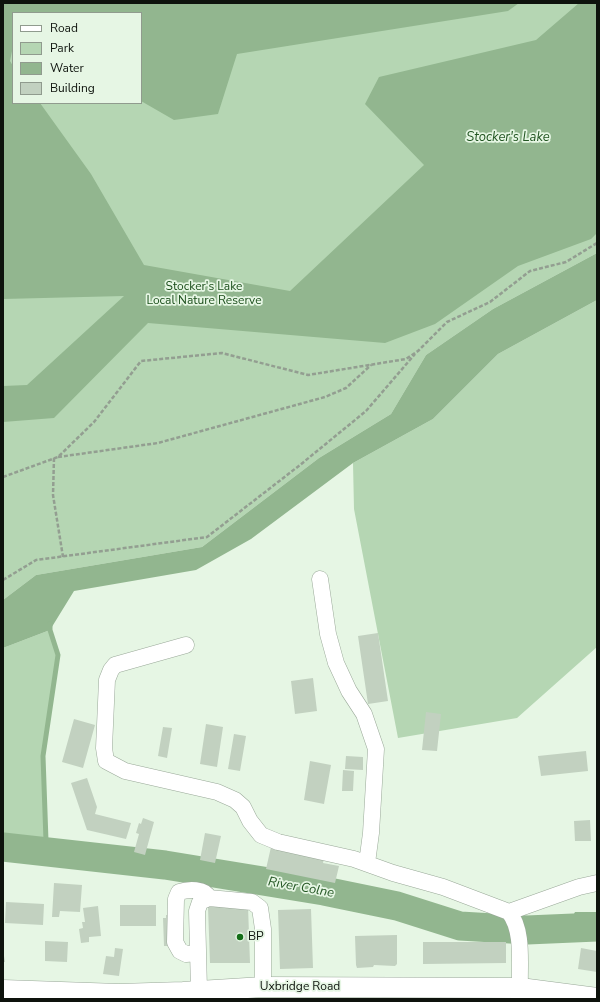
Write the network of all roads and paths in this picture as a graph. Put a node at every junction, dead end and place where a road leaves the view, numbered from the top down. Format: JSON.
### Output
{"nodes":[{"id":1,"x":597,"y":243,"type":"edge"},
{"id":2,"x":418,"y":351,"type":"junction"},
{"id":3,"x":371,"y":364,"type":"junction"},
{"id":4,"x":58,"y":457,"type":"junction"},
{"id":5,"x":54,"y":458,"type":"junction"},
{"id":6,"x":3,"y":477,"type":"edge"},
{"id":7,"x":63,"y":557,"type":"junction"},
{"id":8,"x":320,"y":579,"type":"dead end"},
{"id":9,"x":3,"y":580,"type":"edge"},
{"id":10,"x":186,"y":645,"type":"dead end"},
{"id":11,"x":367,"y":863,"type":"junction"},
{"id":12,"x":597,"y":883,"type":"edge"},
{"id":13,"x":209,"y":898,"type":"junction"},
{"id":14,"x":512,"y":916,"type":"junction"},
{"id":15,"x":198,"y":953,"type":"junction"},
{"id":16,"x":263,"y":987,"type":"junction"},
{"id":17,"x":520,"y":988,"type":"junction"},
{"id":18,"x":3,"y":990,"type":"edge"},
{"id":19,"x":308,"y":993,"type":"edge"},
{"id":20,"x":188,"y":994,"type":"edge"},
{"id":21,"x":597,"y":998,"type":"edge"}],
"edges":[{"from":1,"to":2,"type":"path"},
{"from":2,"to":3,"type":"path"},
{"from":2,"to":7,"type":"path"},
{"from":3,"to":4,"type":"path"},
{"from":3,"to":4,"type":"path"},
{"from":4,"to":5,"type":"path"},
{"from":5,"to":6,"type":"path"},
{"from":5,"to":7,"type":"path"},
{"from":7,"to":9,"type":"path"},
{"from":8,"to":11,"type":"lane"},
{"from":10,"to":11,"type":"lane"},
{"from":11,"to":14,"type":"lane"},
{"from":12,"to":14,"type":"lane"},
{"from":13,"to":15,"type":"lane"},
{"from":13,"to":15,"type":"lane"},
{"from":13,"to":16,"type":"lane"},
{"from":14,"to":17,"type":"lane"},
{"from":15,"to":20,"type":"lane"},
{"from":16,"to":19,"type":"main road","name":"Uxbridge Road"},
{"from":16,"to":20,"type":"main road","name":"Uxbridge Road"},
{"from":17,"to":19,"type":"main road","name":"Uxbridge Road"},
{"from":17,"to":21,"type":"main road","name":"Uxbridge Road"},
{"from":18,"to":20,"type":"main road","name":"Uxbridge Road"}]}
